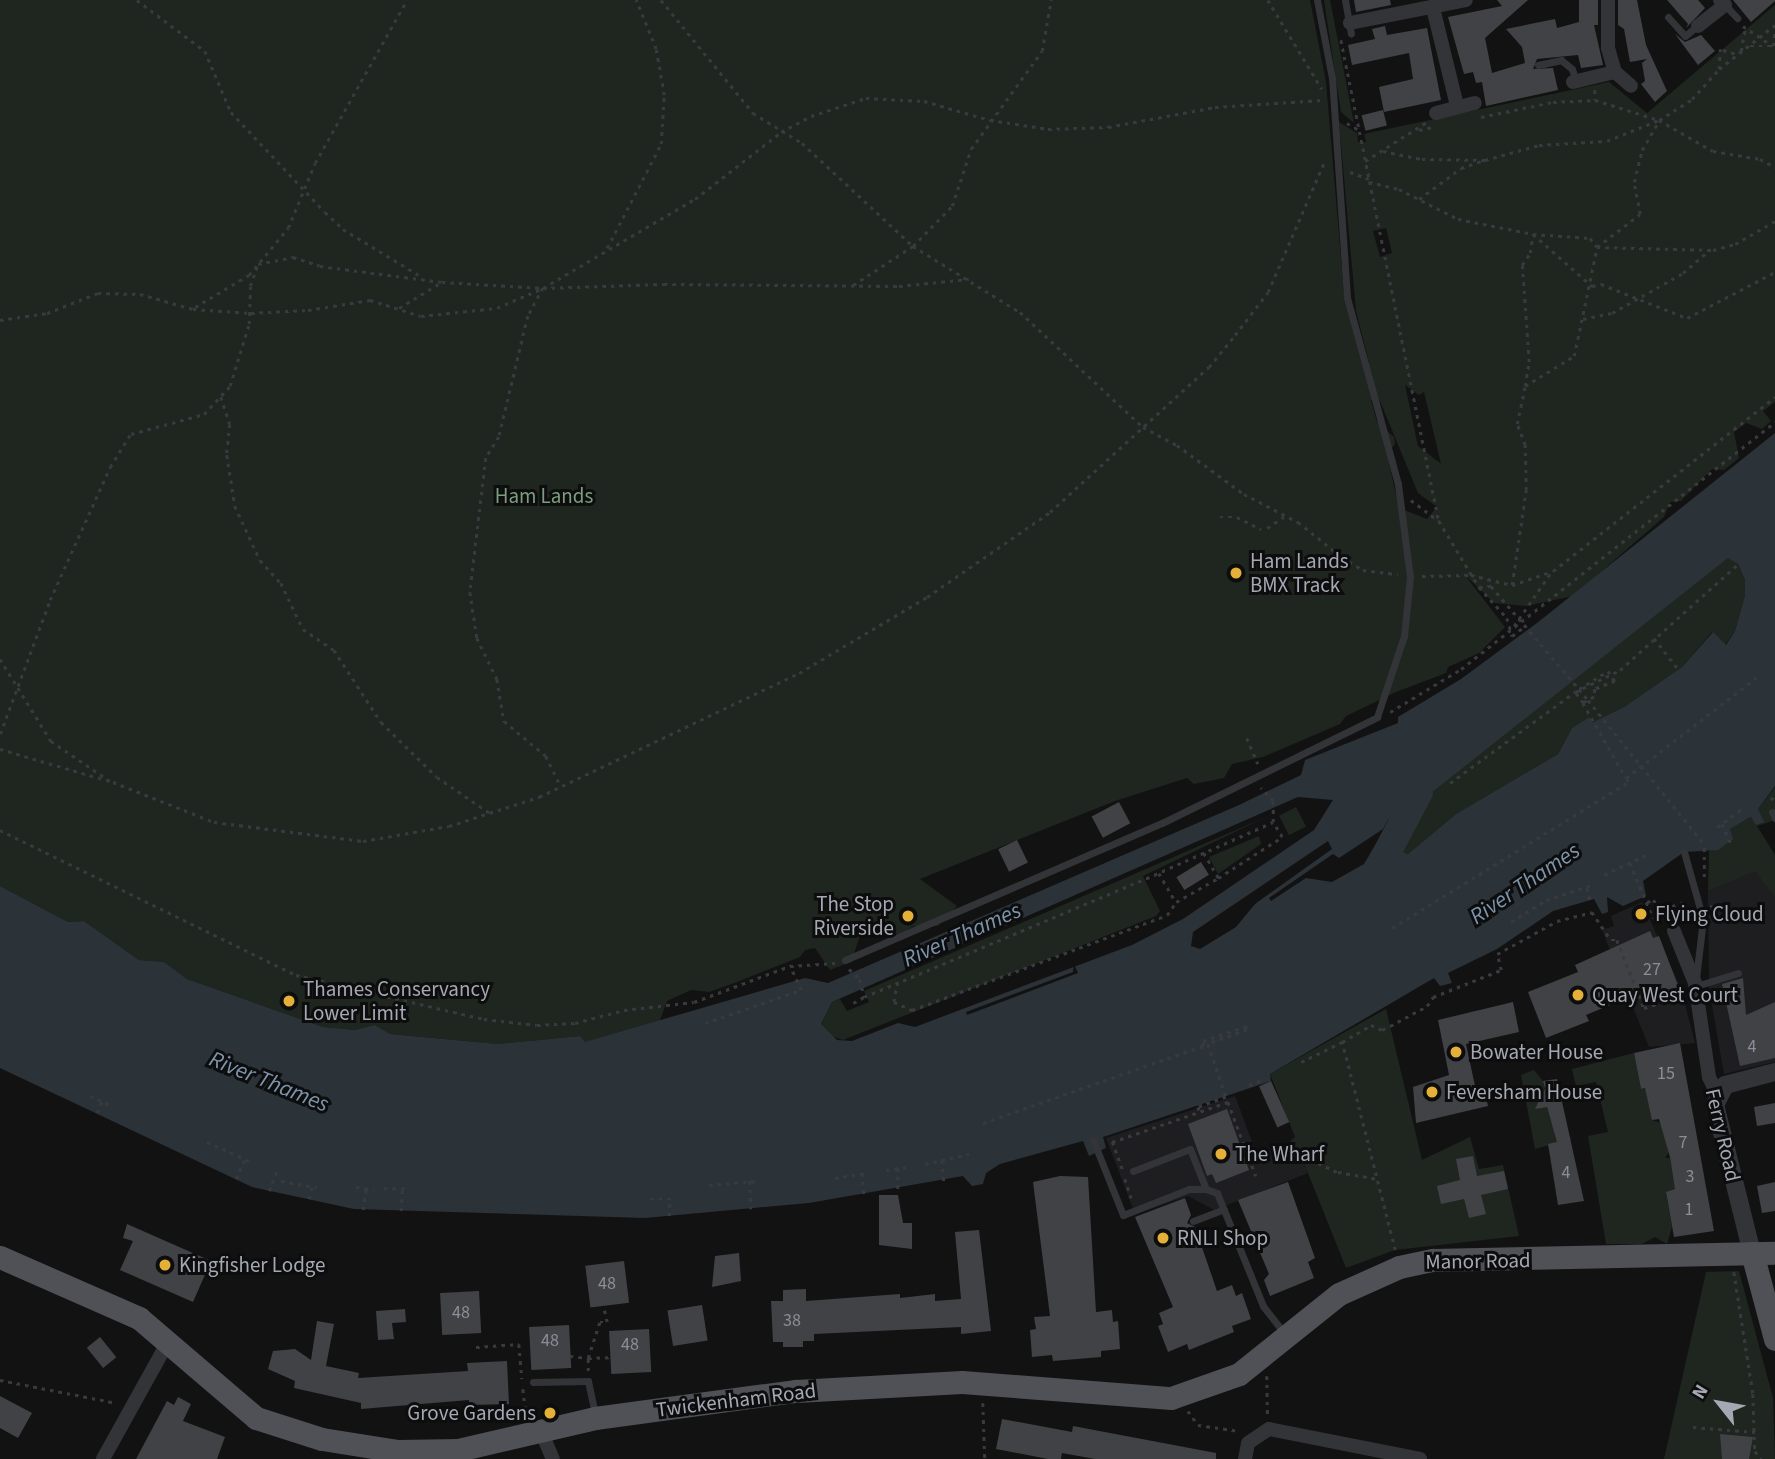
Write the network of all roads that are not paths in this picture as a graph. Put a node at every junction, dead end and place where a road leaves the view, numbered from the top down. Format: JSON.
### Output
{"nodes":[{"id":1,"x":1317,"y":0,"type":"edge"},
{"id":2,"x":1345,"y":0,"type":"edge"},
{"id":3,"x":1466,"y":0,"type":"edge"},
{"id":4,"x":1608,"y":0,"type":"edge"},
{"id":5,"x":1723,"y":2,"type":"edge"},
{"id":6,"x":1433,"y":8,"type":"junction"},
{"id":7,"x":1668,"y":17,"type":"dead end"},
{"id":8,"x":1737,"y":18,"type":"road end"},
{"id":9,"x":1698,"y":26,"type":"joint"},
{"id":10,"x":1351,"y":28,"type":"joint"},
{"id":11,"x":1538,"y":65,"type":"dead end"},
{"id":12,"x":1615,"y":72,"type":"junction"},
{"id":13,"x":1574,"y":82,"type":"joint"},
{"id":14,"x":1631,"y":86,"type":"dead end"},
{"id":15,"x":1475,"y":103,"type":"dead end"},
{"id":16,"x":1457,"y":106,"type":"junction"},
{"id":17,"x":1440,"y":119,"type":"road end"},
{"id":18,"x":1684,"y":852,"type":"dead end"},
{"id":19,"x":1674,"y":931,"type":"dead end"},
{"id":20,"x":845,"y":960,"type":"road end"},
{"id":21,"x":1738,"y":973,"type":"dead end"},
{"id":22,"x":1696,"y":986,"type":"junction"},
{"id":23,"x":1775,"y":1072,"type":"edge"},
{"id":24,"x":1717,"y":1094,"type":"junction"},
{"id":25,"x":1093,"y":1140,"type":"dead end"},
{"id":26,"x":1133,"y":1171,"type":"dead end"},
{"id":27,"x":1206,"y":1189,"type":"junction"},
{"id":28,"x":1224,"y":1209,"type":"junction"},
{"id":29,"x":1192,"y":1221,"type":"dead end"},
{"id":30,"x":1764,"y":1253,"type":"edge"},
{"id":31,"x":0,"y":1256,"type":"edge"},
{"id":32,"x":1770,"y":1297,"type":"edge"},
{"id":33,"x":1286,"y":1336,"type":"junction"},
{"id":34,"x":1775,"y":1339,"type":"edge"},
{"id":35,"x":169,"y":1340,"type":"junction"},
{"id":36,"x":1238,"y":1374,"type":"joint"},
{"id":37,"x":533,"y":1382,"type":"dead end"},
{"id":38,"x":595,"y":1418,"type":"junction"},
{"id":39,"x":536,"y":1432,"type":"junction"},
{"id":40,"x":368,"y":1453,"type":"edge"},
{"id":41,"x":103,"y":1459,"type":"edge"},
{"id":42,"x":552,"y":1459,"type":"edge"},
{"id":43,"x":1245,"y":1459,"type":"edge"},
{"id":44,"x":1420,"y":1459,"type":"edge"}],
"edges":[{"from":1,"to":20,"type":"lane"},
{"from":2,"to":10,"type":"lane"},
{"from":3,"to":6,"type":"street"},
{"from":4,"to":12,"type":"street"},
{"from":5,"to":8,"type":"lane"},
{"from":5,"to":9,"type":"street"},
{"from":6,"to":10,"type":"street"},
{"from":6,"to":16,"type":"street"},
{"from":7,"to":9,"type":"lane"},
{"from":11,"to":13,"type":"lane"},
{"from":12,"to":13,"type":"street"},
{"from":12,"to":14,"type":"street"},
{"from":15,"to":16,"type":"street"},
{"from":16,"to":17,"type":"street"},
{"from":18,"to":22,"type":"lane"},
{"from":19,"to":22,"type":"street","name":"Ferry Road"},
{"from":21,"to":22,"type":"lane"},
{"from":22,"to":24,"type":"street","name":"Ferry Road"},
{"from":23,"to":24,"type":"street"},
{"from":24,"to":30,"type":"street","name":"Ferry Road"},
{"from":25,"to":27,"type":"lane"},
{"from":26,"to":27,"type":"lane"},
{"from":27,"to":28,"type":"lane"},
{"from":28,"to":29,"type":"lane"},
{"from":28,"to":33,"type":"lane"},
{"from":30,"to":32,"type":"main road","name":"Ferry Road"},
{"from":30,"to":33,"type":"main road","name":"Manor Road"},
{"from":31,"to":35,"type":"main road","name":"Twickenham Road"},
{"from":32,"to":34,"type":"main road","name":"Ferry Road"},
{"from":33,"to":36,"type":"main road","name":"Manor Road"},
{"from":35,"to":40,"type":"main road","name":"Twickenham Road"},
{"from":35,"to":41,"type":"street"},
{"from":36,"to":38,"type":"main road","name":"Twickenham Road"},
{"from":37,"to":38,"type":"lane"},
{"from":38,"to":39,"type":"main road","name":"Twickenham Road"},
{"from":39,"to":40,"type":"main road","name":"Twickenham Road"},
{"from":39,"to":42,"type":"street"},
{"from":43,"to":44,"type":"street"}]}
